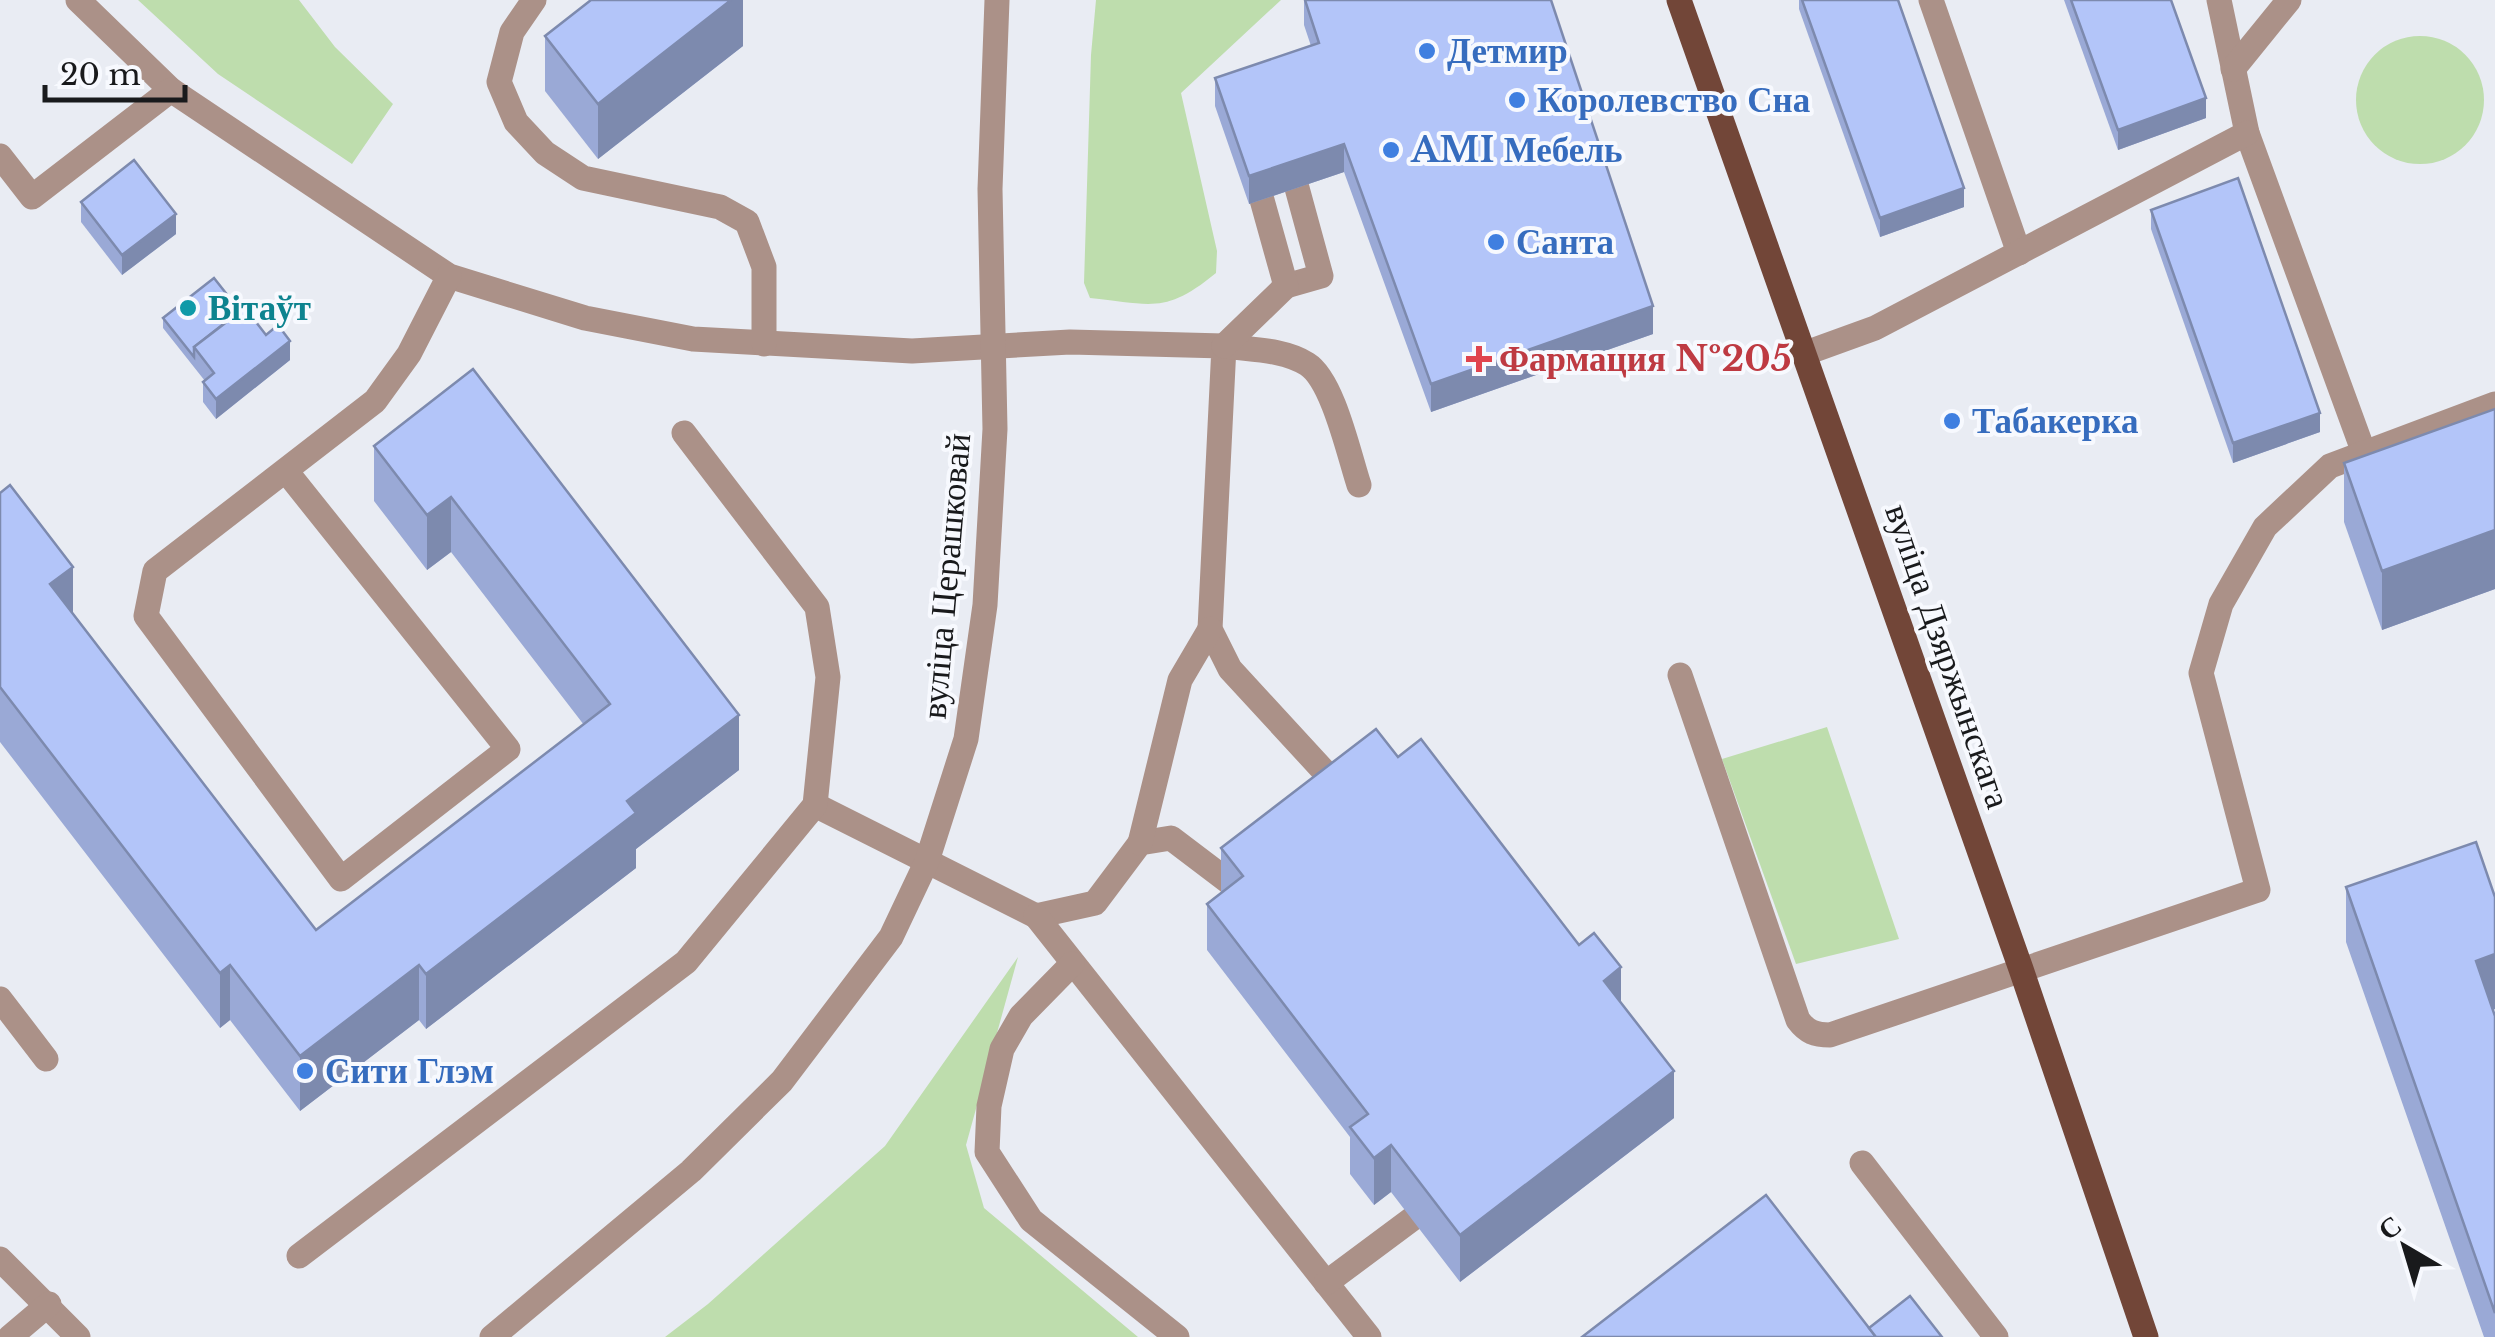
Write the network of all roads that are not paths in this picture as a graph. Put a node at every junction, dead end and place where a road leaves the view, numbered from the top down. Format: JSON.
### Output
{"nodes":[{"id":1,"x":78,"y":0,"type":"edge"},
{"id":2,"x":534,"y":0,"type":"edge"},
{"id":3,"x":998,"y":0,"type":"edge"},
{"id":4,"x":1679,"y":0,"type":"edge"},
{"id":5,"x":1930,"y":0,"type":"edge"},
{"id":6,"x":2219,"y":0,"type":"edge"},
{"id":7,"x":2289,"y":0,"type":"edge"},
{"id":8,"x":2233,"y":69,"type":"junction"},
{"id":9,"x":171,"y":90,"type":"junction"},
{"id":10,"x":2247,"y":134,"type":"junction"},
{"id":11,"x":0,"y":156,"type":"edge"},
{"id":12,"x":1297,"y":188,"type":"edge"},
{"id":13,"x":1262,"y":200,"type":"edge"},
{"id":14,"x":2019,"y":253,"type":"junction"},
{"id":15,"x":449,"y":276,"type":"junction"},
{"id":16,"x":1286,"y":286,"type":"junction"},
{"id":17,"x":764,"y":344,"type":"junction"},
{"id":18,"x":1224,"y":346,"type":"junction"},
{"id":19,"x":994,"y":347,"type":"junction"},
{"id":20,"x":1806,"y":353,"type":"junction"},
{"id":21,"x":2495,"y":404,"type":"edge"},
{"id":22,"x":684,"y":433,"type":"dead end"},
{"id":23,"x":2364,"y":453,"type":"junction"},
{"id":24,"x":286,"y":471,"type":"junction"},
{"id":25,"x":1360,"y":485,"type":"dead end"},
{"id":26,"x":1210,"y":629,"type":"junction"},
{"id":27,"x":1680,"y":676,"type":"dead end"},
{"id":28,"x":1348,"y":797,"type":"edge"},
{"id":29,"x":815,"y":805,"type":"junction"},
{"id":30,"x":1140,"y":843,"type":"junction"},
{"id":31,"x":927,"y":861,"type":"junction"},
{"id":32,"x":1233,"y":884,"type":"edge"},
{"id":33,"x":1036,"y":916,"type":"junction"},
{"id":34,"x":1072,"y":964,"type":"junction"},
{"id":35,"x":2021,"y":970,"type":"junction"},
{"id":36,"x":0,"y":999,"type":"edge"},
{"id":37,"x":46,"y":1059,"type":"dead end"},
{"id":38,"x":1862,"y":1163,"type":"dead end"},
{"id":39,"x":1412,"y":1219,"type":"edge"},
{"id":40,"x":299,"y":1256,"type":"dead end"},
{"id":41,"x":0,"y":1259,"type":"edge"},
{"id":42,"x":1326,"y":1283,"type":"junction"},
{"id":43,"x":49,"y":1304,"type":"junction"},
{"id":44,"x":10,"y":1337,"type":"edge"},
{"id":45,"x":78,"y":1337,"type":"edge"},
{"id":46,"x":492,"y":1337,"type":"edge"},
{"id":47,"x":1177,"y":1337,"type":"edge"},
{"id":48,"x":1369,"y":1337,"type":"edge"},
{"id":49,"x":1996,"y":1337,"type":"edge"},
{"id":50,"x":2146,"y":1337,"type":"edge"}],
"edges":[{"from":1,"to":9,"type":"street"},
{"from":2,"to":17,"type":"street"},
{"from":3,"to":19,"type":"street","name":"вуліца Церашковай"},
{"from":4,"to":20,"type":"main road","name":"вуліца Дзяржынскага"},
{"from":5,"to":14,"type":"street"},
{"from":6,"to":8,"type":"street"},
{"from":7,"to":8,"type":"street"},
{"from":8,"to":10,"type":"street"},
{"from":9,"to":11,"type":"street"},
{"from":9,"to":15,"type":"street"},
{"from":10,"to":14,"type":"street"},
{"from":10,"to":23,"type":"street"},
{"from":12,"to":16,"type":"street"},
{"from":13,"to":16,"type":"street"},
{"from":14,"to":20,"type":"street"},
{"from":15,"to":17,"type":"street"},
{"from":15,"to":24,"type":"street"},
{"from":16,"to":18,"type":"street"},
{"from":17,"to":19,"type":"street"},
{"from":18,"to":19,"type":"street"},
{"from":18,"to":25,"type":"street"},
{"from":18,"to":26,"type":"street"},
{"from":19,"to":31,"type":"street","name":"вуліца Церашковай"},
{"from":20,"to":35,"type":"main road","name":"вуліца Дзяржынскага"},
{"from":21,"to":23,"type":"street"},
{"from":22,"to":29,"type":"street"},
{"from":23,"to":35,"type":"street"},
{"from":24,"to":24,"type":"street"},
{"from":26,"to":28,"type":"street"},
{"from":26,"to":30,"type":"street"},
{"from":27,"to":35,"type":"street"},
{"from":29,"to":31,"type":"street"},
{"from":29,"to":40,"type":"street"},
{"from":30,"to":32,"type":"street"},
{"from":30,"to":33,"type":"street"},
{"from":31,"to":33,"type":"street"},
{"from":31,"to":46,"type":"street","name":"вуліца Церашковай"},
{"from":33,"to":34,"type":"street"},
{"from":34,"to":42,"type":"street"},
{"from":34,"to":47,"type":"street"},
{"from":35,"to":50,"type":"main road","name":"вуліца Дзяржынскага"},
{"from":36,"to":37,"type":"street"},
{"from":38,"to":49,"type":"street"},
{"from":39,"to":42,"type":"street"},
{"from":41,"to":43,"type":"street"},
{"from":42,"to":48,"type":"street"},
{"from":43,"to":44,"type":"street"},
{"from":43,"to":45,"type":"street"}]}
